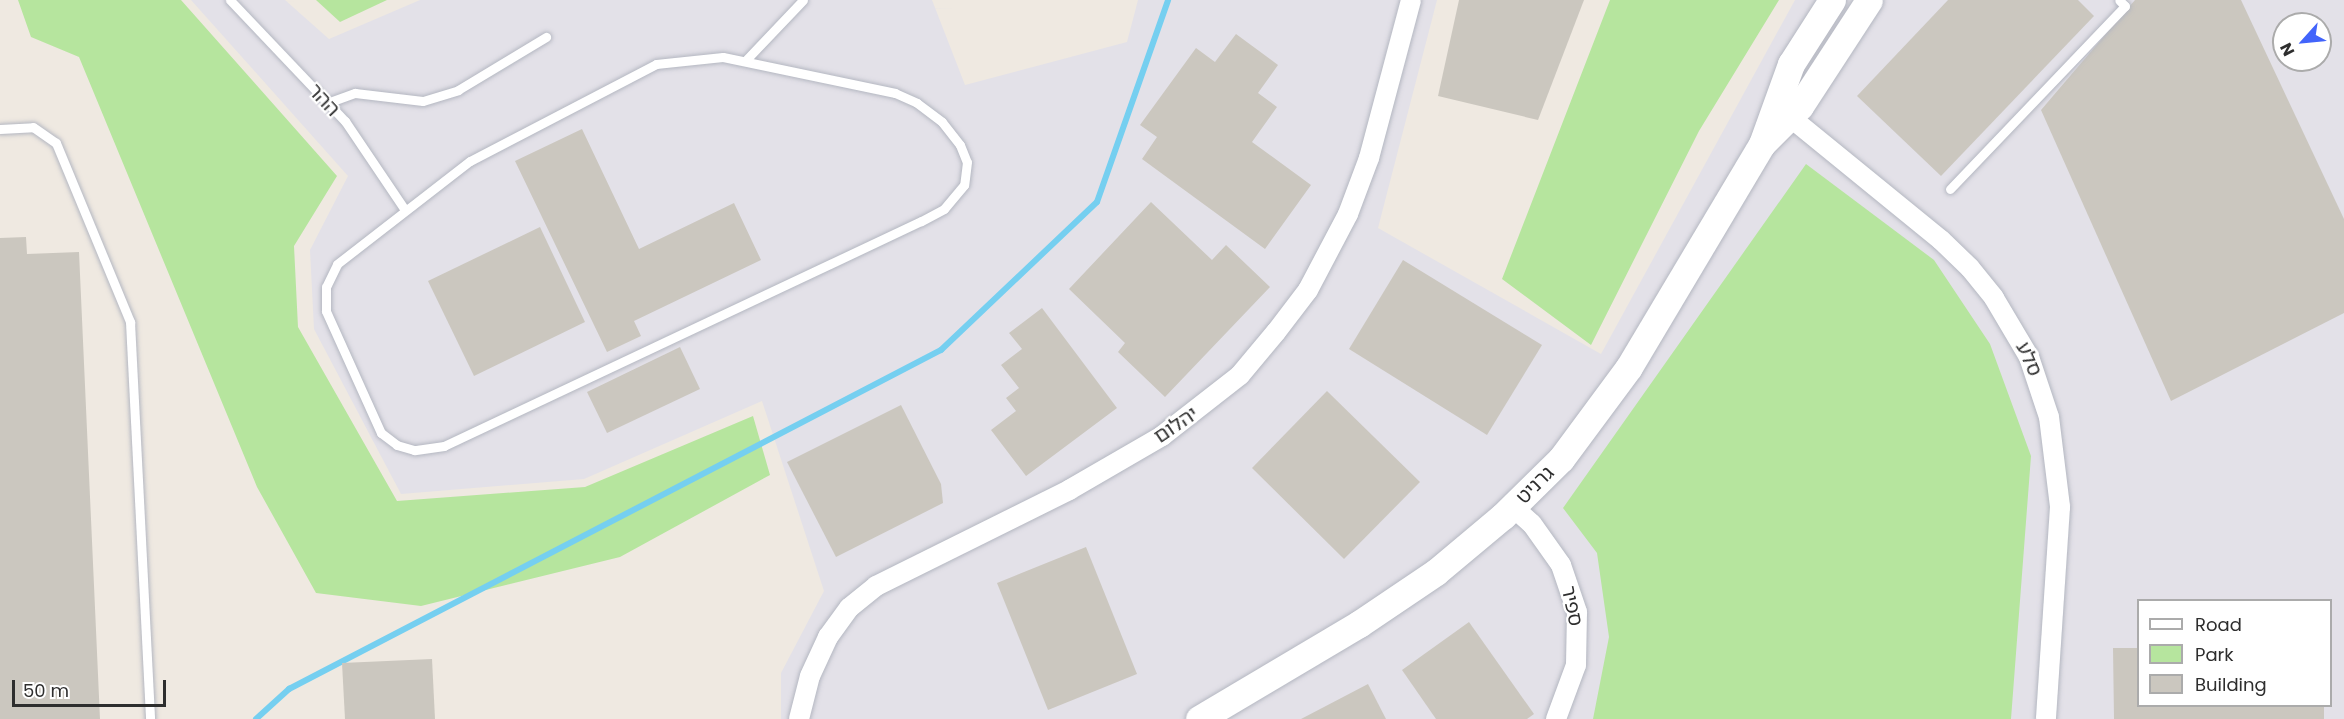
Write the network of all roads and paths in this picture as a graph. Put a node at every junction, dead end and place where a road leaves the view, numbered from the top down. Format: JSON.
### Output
{"nodes":[{"id":1,"x":230,"y":0,"type":"edge"},
{"id":2,"x":803,"y":0,"type":"edge"},
{"id":3,"x":1411,"y":0,"type":"edge"},
{"id":4,"x":1832,"y":0,"type":"edge"},
{"id":5,"x":1869,"y":0,"type":"edge"},
{"id":6,"x":2119,"y":0,"type":"edge"},
{"id":7,"x":546,"y":37,"type":"dead end"},
{"id":8,"x":745,"y":61,"type":"junction"},
{"id":9,"x":327,"y":103,"type":"junction"},
{"id":10,"x":1783,"y":110,"type":"junction"},
{"id":11,"x":0,"y":129,"type":"edge"},
{"id":12,"x":1950,"y":189,"type":"dead end"},
{"id":13,"x":405,"y":210,"type":"junction"},
{"id":14,"x":1513,"y":507,"type":"junction"},
{"id":15,"x":150,"y":719,"type":"edge"},
{"id":16,"x":799,"y":719,"type":"edge"},
{"id":17,"x":1199,"y":719,"type":"edge"},
{"id":18,"x":1556,"y":719,"type":"edge"},
{"id":19,"x":2046,"y":719,"type":"edge"}],
"edges":[{"from":1,"to":9,"type":"lane","name":"ההר"},
{"from":2,"to":8,"type":"lane"},
{"from":3,"to":16,"type":"street","name":"יהלום"},
{"from":4,"to":10,"type":"street"},
{"from":5,"to":10,"type":"street"},
{"from":6,"to":12,"type":"lane"},
{"from":7,"to":9,"type":"lane"},
{"from":8,"to":13,"type":"lane"},
{"from":8,"to":13,"type":"lane"},
{"from":9,"to":13,"type":"lane","name":"ההר"},
{"from":10,"to":14,"type":"street","name":"גרניט"},
{"from":10,"to":19,"type":"street","name":"סלע"},
{"from":11,"to":15,"type":"lane"},
{"from":14,"to":17,"type":"street","name":"גרניט"},
{"from":14,"to":18,"type":"street","name":"ספיר"}]}
